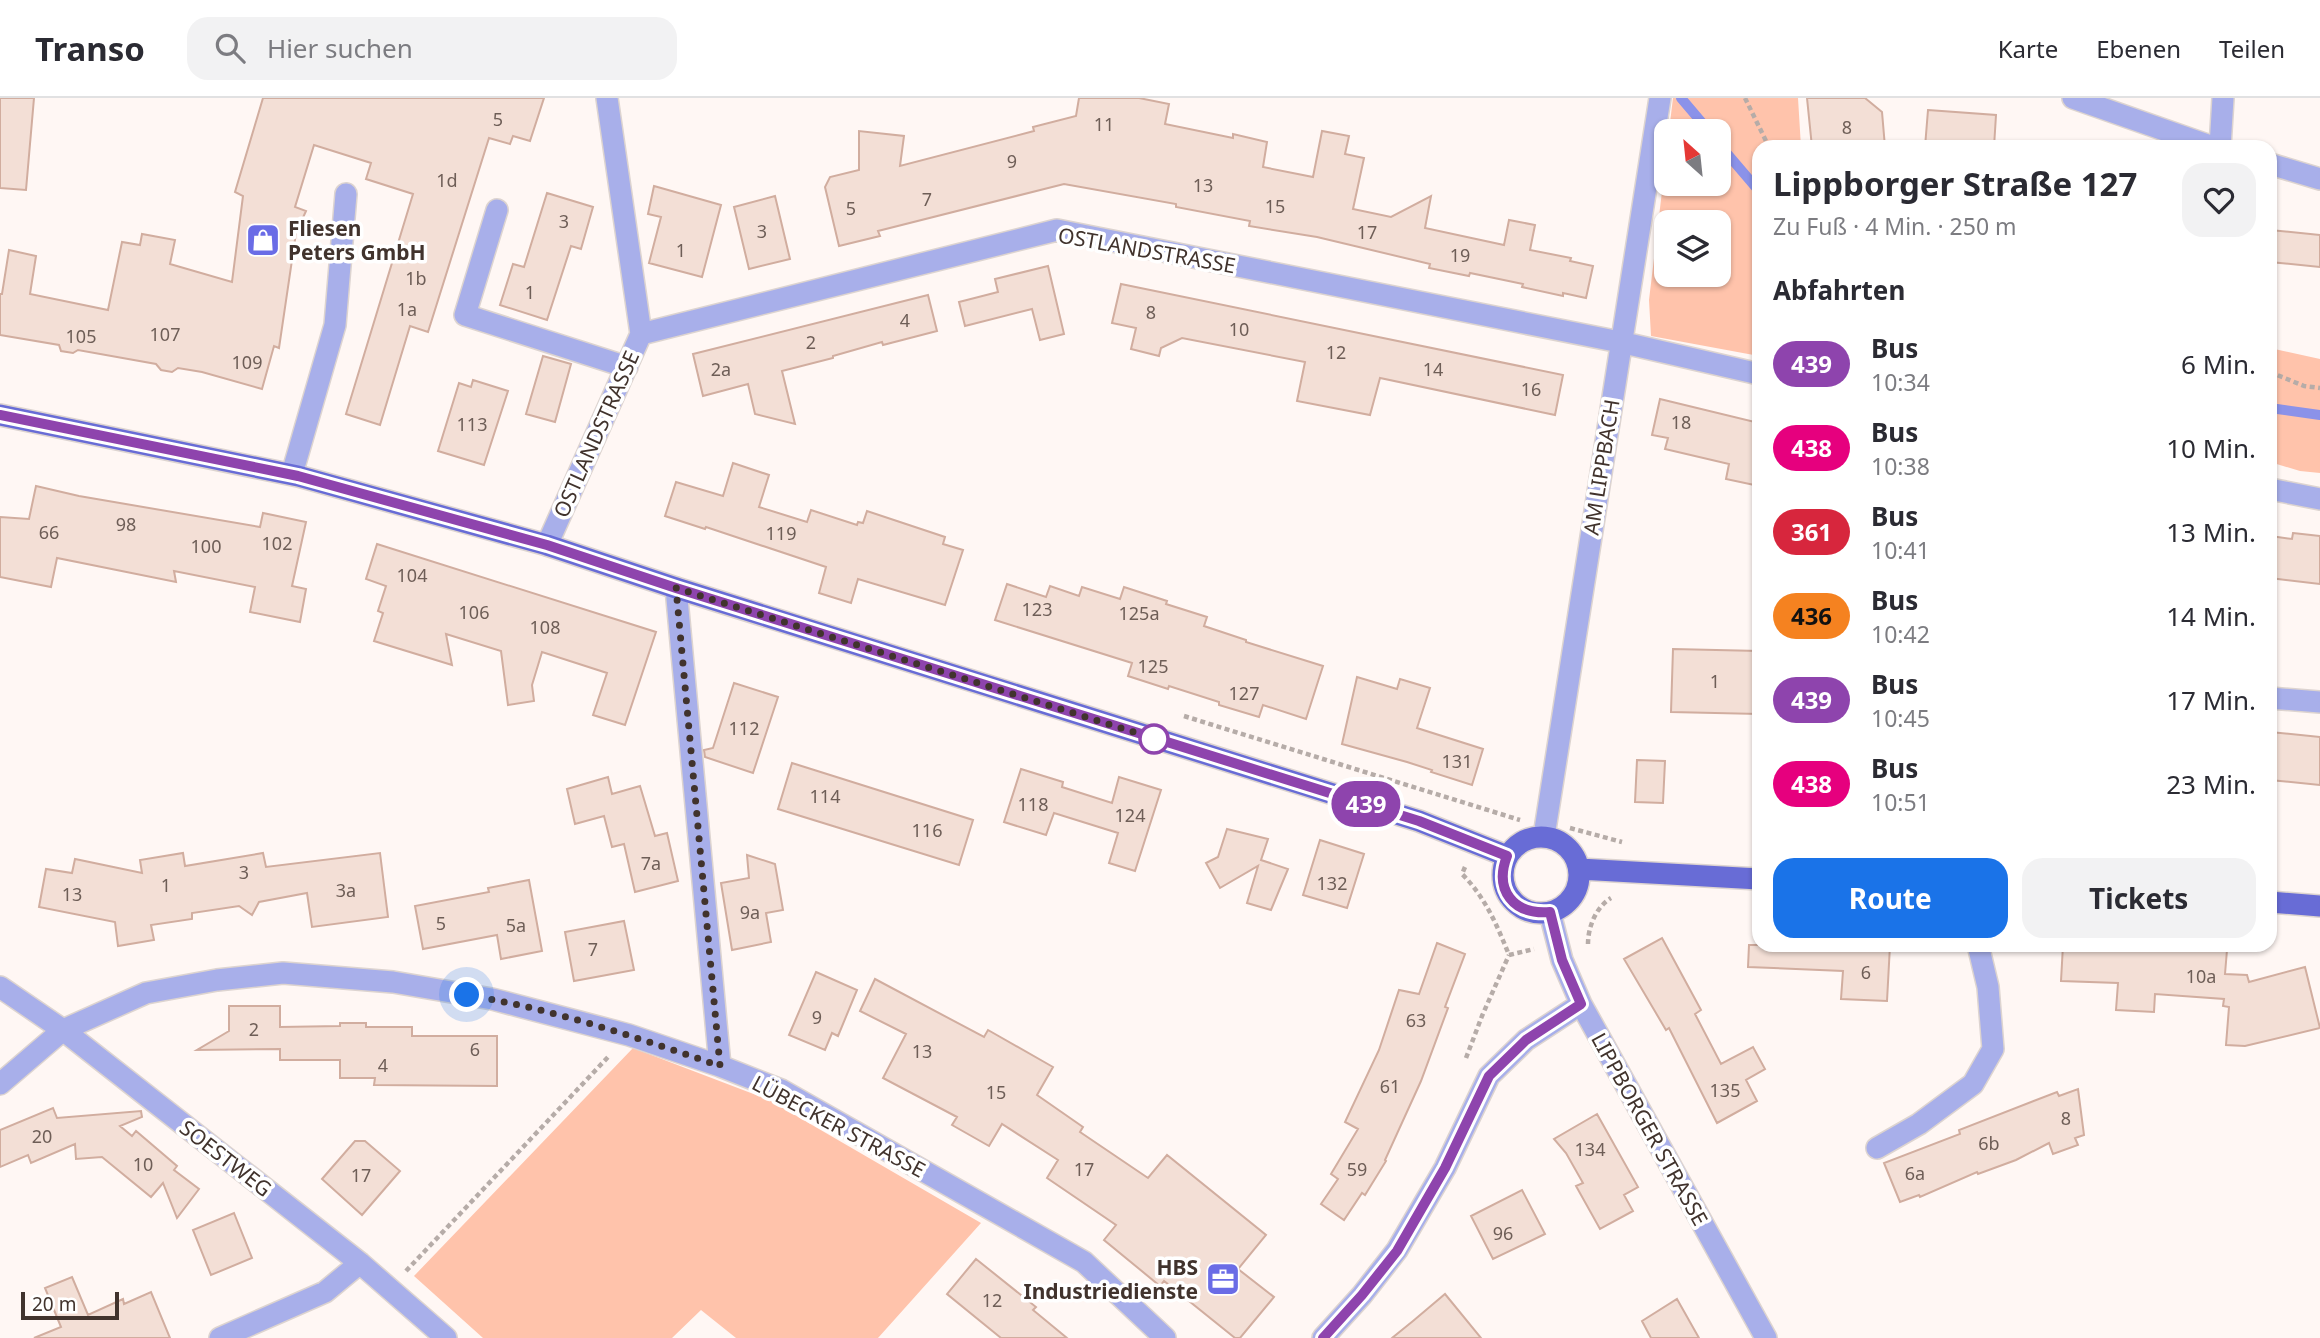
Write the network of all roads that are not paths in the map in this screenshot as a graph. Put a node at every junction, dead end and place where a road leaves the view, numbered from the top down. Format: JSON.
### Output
{"nodes":[{"id":1,"x":607,"y":98,"type":"edge"},
{"id":2,"x":1660,"y":98,"type":"edge"},
{"id":3,"x":2073,"y":98,"type":"edge"},
{"id":4,"x":2223,"y":98,"type":"edge"},
{"id":5,"x":2193,"y":140,"type":"edge"},
{"id":6,"x":2220,"y":140,"type":"edge"},
{"id":7,"x":2277,"y":166,"type":"edge"},
{"id":8,"x":2320,"y":179,"type":"edge"},
{"id":9,"x":346,"y":194,"type":"dead end"},
{"id":10,"x":498,"y":210,"type":"dead end"},
{"id":11,"x":641,"y":334,"type":"junction"},
{"id":12,"x":1620,"y":342,"type":"junction"},
{"id":13,"x":627,"y":367,"type":"junction"},
{"id":14,"x":1752,"y":372,"type":"edge"},
{"id":15,"x":0,"y":415,"type":"edge"},
{"id":16,"x":292,"y":474,"type":"junction"},
{"id":17,"x":2277,"y":490,"type":"edge"},
{"id":18,"x":2320,"y":499,"type":"edge"},
{"id":19,"x":547,"y":545,"type":"junction"},
{"id":20,"x":676,"y":588,"type":"junction"},
{"id":21,"x":2277,"y":699,"type":"edge"},
{"id":22,"x":2320,"y":702,"type":"edge"},
{"id":23,"x":1544,"y":830,"type":"junction"},
{"id":24,"x":1507,"y":856,"type":"junction"},
{"id":25,"x":1579,"y":869,"type":"junction"},
{"id":26,"x":1752,"y":879,"type":"edge"},
{"id":27,"x":2277,"y":903,"type":"edge"},
{"id":28,"x":2320,"y":906,"type":"edge"},
{"id":29,"x":1550,"y":912,"type":"junction"},
{"id":30,"x":1980,"y":952,"type":"edge"},
{"id":31,"x":0,"y":987,"type":"edge"},
{"id":32,"x":1581,"y":1004,"type":"junction"},
{"id":33,"x":64,"y":1030,"type":"junction"},
{"id":34,"x":720,"y":1066,"type":"junction"},
{"id":35,"x":0,"y":1084,"type":"edge"},
{"id":36,"x":1877,"y":1148,"type":"dead end"},
{"id":37,"x":360,"y":1263,"type":"junction"},
{"id":38,"x":220,"y":1338,"type":"edge"},
{"id":39,"x":446,"y":1338,"type":"edge"},
{"id":40,"x":1165,"y":1338,"type":"edge"},
{"id":41,"x":1323,"y":1338,"type":"edge"},
{"id":42,"x":1766,"y":1338,"type":"edge"}],
"edges":[{"from":1,"to":11,"type":"street"},
{"from":2,"to":12,"type":"street","name":"AM LIPPBACH"},
{"from":3,"to":5,"type":"street"},
{"from":4,"to":6,"type":"street"},
{"from":7,"to":8,"type":"street"},
{"from":9,"to":16,"type":"street"},
{"from":10,"to":13,"type":"street"},
{"from":11,"to":12,"type":"street","name":"OSTLANDSTRASSE"},
{"from":11,"to":13,"type":"street","name":"OSTLANDSTRASSE"},
{"from":12,"to":14,"type":"street","name":"OSTLANDSTRASSE"},
{"from":12,"to":23,"type":"street","name":"AM LIPPBACH"},
{"from":13,"to":19,"type":"street","name":"OSTLANDSTRASSE"},
{"from":15,"to":16,"type":"main road"},
{"from":16,"to":19,"type":"main road"},
{"from":17,"to":18,"type":"street"},
{"from":19,"to":20,"type":"main road"},
{"from":20,"to":24,"type":"main road"},
{"from":20,"to":34,"type":"street"},
{"from":21,"to":22,"type":"street"},
{"from":23,"to":24,"type":"main road"},
{"from":23,"to":25,"type":"main road"},
{"from":24,"to":29,"type":"main road"},
{"from":25,"to":26,"type":"main road"},
{"from":25,"to":29,"type":"main road"},
{"from":27,"to":28,"type":"main road"},
{"from":29,"to":32,"type":"street","name":"LIPPBORGER STRASSE"},
{"from":30,"to":36,"type":"street"},
{"from":31,"to":33,"type":"street","name":"SOESTWEG"},
{"from":32,"to":41,"type":"street"},
{"from":32,"to":42,"type":"street","name":"LIPPBORGER STRASSE"},
{"from":33,"to":34,"type":"street","name":"LÜBECKER STRASSE"},
{"from":33,"to":35,"type":"street","name":"LÜBECKER STRASSE"},
{"from":33,"to":37,"type":"street","name":"SOESTWEG"},
{"from":34,"to":40,"type":"street","name":"LÜBECKER STRASSE"},
{"from":37,"to":38,"type":"street"},
{"from":37,"to":39,"type":"street","name":"SOESTWEG"}]}
